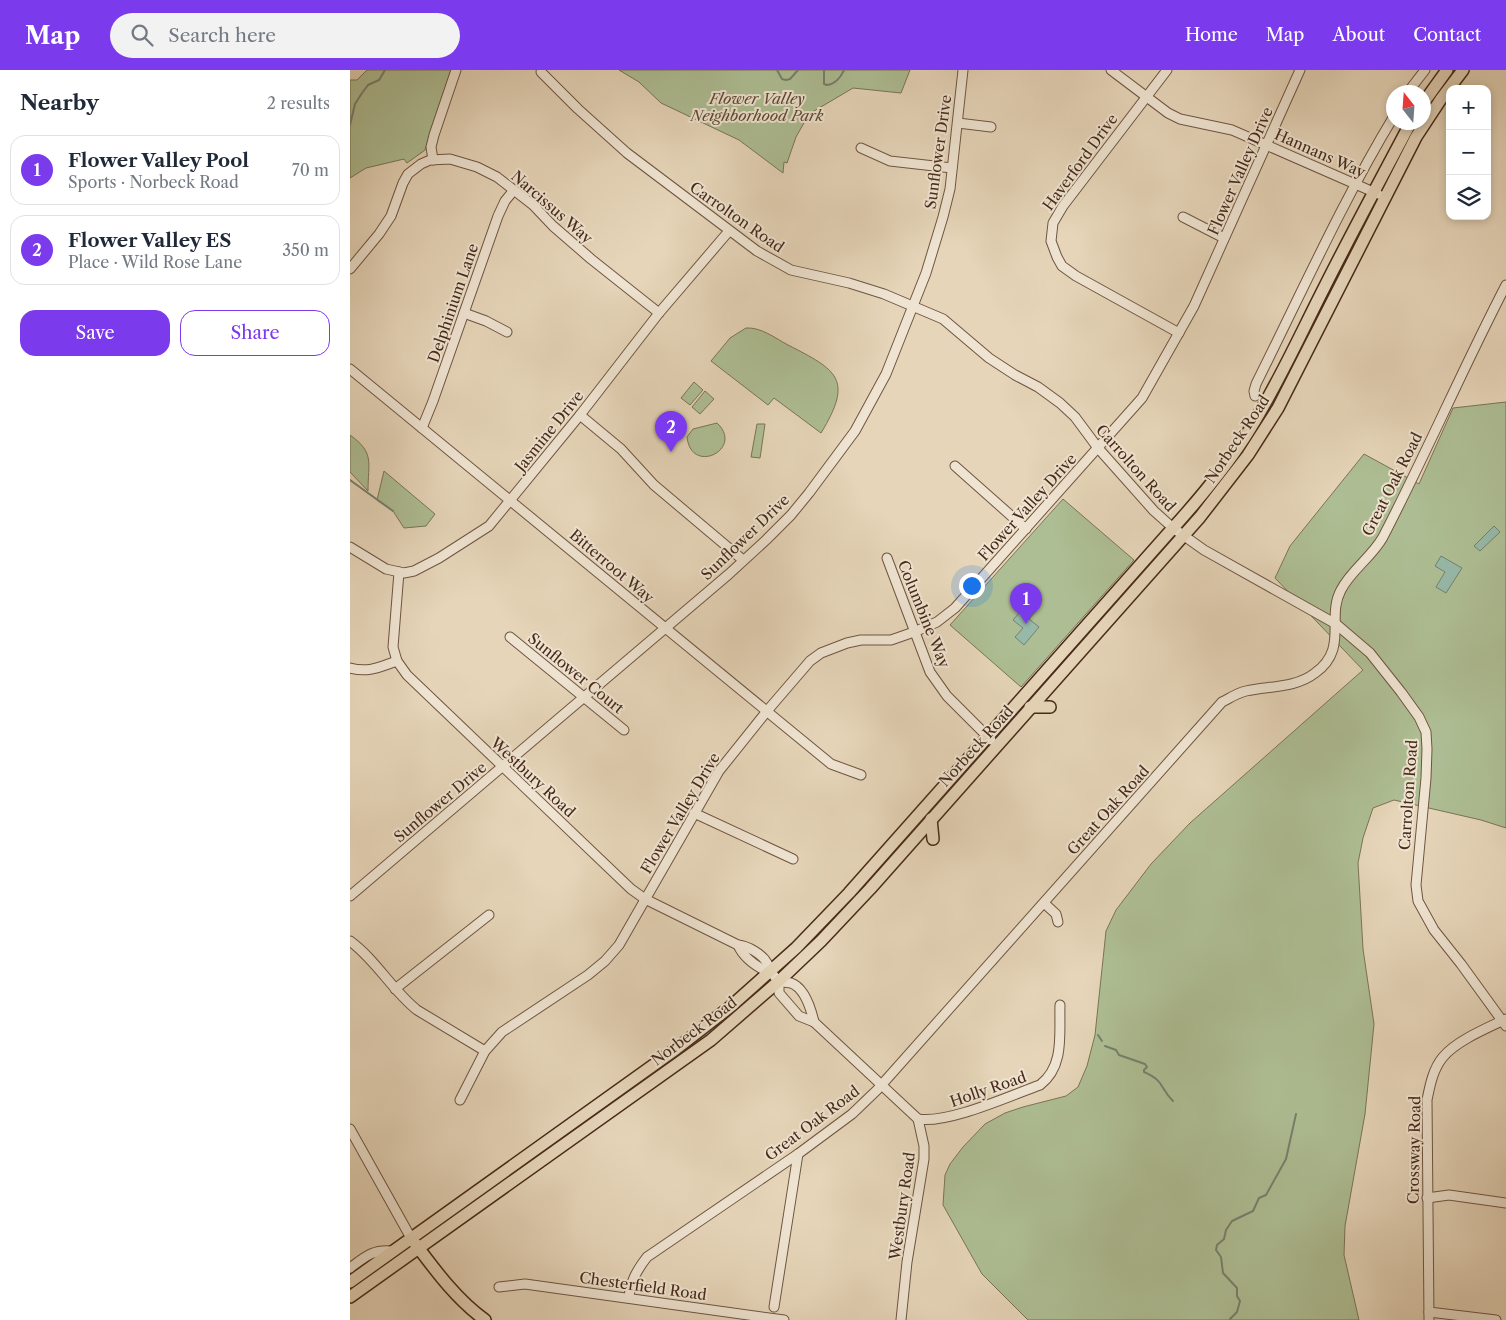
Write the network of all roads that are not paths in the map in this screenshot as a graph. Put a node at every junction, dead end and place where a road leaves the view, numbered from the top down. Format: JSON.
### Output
{"nodes":[{"id":1,"x":456,"y":70,"type":"edge"},
{"id":2,"x":964,"y":70,"type":"edge"},
{"id":3,"x":1111,"y":70,"type":"edge"},
{"id":4,"x":1166,"y":70,"type":"edge"},
{"id":5,"x":1300,"y":70,"type":"edge"},
{"id":6,"x":1425,"y":70,"type":"edge"},
{"id":7,"x":1447,"y":70,"type":"edge"},
{"id":8,"x":1468,"y":70,"type":"edge"},
{"id":9,"x":541,"y":72,"type":"dead end"},
{"id":10,"x":1460,"y":74,"type":"edge"},
{"id":11,"x":1413,"y":85,"type":"edge"},
{"id":12,"x":1431,"y":92,"type":"edge"},
{"id":13,"x":1146,"y":97,"type":"junction"},
{"id":14,"x":958,"y":123,"type":"junction"},
{"id":15,"x":991,"y":127,"type":"dead end"},
{"id":16,"x":1386,"y":129,"type":"edge"},
{"id":17,"x":1407,"y":130,"type":"edge"},
{"id":18,"x":1266,"y":144,"type":"junction"},
{"id":19,"x":861,"y":148,"type":"dead end"},
{"id":20,"x":433,"y":160,"type":"junction"},
{"id":21,"x":952,"y":168,"type":"junction"},
{"id":22,"x":1355,"y":184,"type":"junction"},
{"id":23,"x":514,"y":190,"type":"junction"},
{"id":24,"x":1374,"y":192,"type":"junction"},
{"id":25,"x":1385,"y":197,"type":"junction"},
{"id":26,"x":1183,"y":217,"type":"dead end"},
{"id":27,"x":729,"y":231,"type":"junction"},
{"id":28,"x":1224,"y":238,"type":"junction"},
{"id":29,"x":350,"y":269,"type":"edge"},
{"id":30,"x":1506,"y":285,"type":"edge"},
{"id":31,"x":913,"y":307,"type":"junction"},
{"id":32,"x":464,"y":312,"type":"junction"},
{"id":33,"x":659,"y":313,"type":"junction"},
{"id":34,"x":508,"y":332,"type":"dead end"},
{"id":35,"x":1179,"y":332,"type":"junction"},
{"id":36,"x":1308,"y":351,"type":"junction"},
{"id":37,"x":1312,"y":364,"type":"dead end"},
{"id":38,"x":350,"y":370,"type":"edge"},
{"id":39,"x":1255,"y":396,"type":"dead end"},
{"id":40,"x":580,"y":415,"type":"junction"},
{"id":41,"x":422,"y":428,"type":"junction"},
{"id":42,"x":1098,"y":448,"type":"junction"},
{"id":43,"x":955,"y":466,"type":"dead end"},
{"id":44,"x":510,"y":501,"type":"junction"},
{"id":45,"x":1173,"y":528,"type":"junction"},
{"id":46,"x":1026,"y":529,"type":"junction"},
{"id":47,"x":1183,"y":536,"type":"junction"},
{"id":48,"x":350,"y":547,"type":"edge"},
{"id":49,"x":887,"y":558,"type":"dead end"},
{"id":50,"x":742,"y":560,"type":"junction"},
{"id":51,"x":399,"y":572,"type":"junction"},
{"id":52,"x":1336,"y":624,"type":"junction"},
{"id":53,"x":665,"y":628,"type":"junction"},
{"id":54,"x":914,"y":632,"type":"junction"},
{"id":55,"x":510,"y":638,"type":"dead end"},
{"id":56,"x":397,"y":661,"type":"junction"},
{"id":57,"x":350,"y":668,"type":"edge"},
{"id":58,"x":585,"y":698,"type":"junction"},
{"id":59,"x":1050,"y":707,"type":"dead end"},
{"id":60,"x":1030,"y":708,"type":"junction"},
{"id":61,"x":767,"y":711,"type":"junction"},
{"id":62,"x":624,"y":730,"type":"dead end"},
{"id":63,"x":987,"y":736,"type":"junction"},
{"id":64,"x":997,"y":745,"type":"junction"},
{"id":65,"x":502,"y":767,"type":"junction"},
{"id":66,"x":861,"y":775,"type":"dead end"},
{"id":67,"x":694,"y":813,"type":"junction"},
{"id":68,"x":931,"y":819,"type":"junction"},
{"id":69,"x":933,"y":838,"type":"dead end"},
{"id":70,"x":793,"y":859,"type":"dead end"},
{"id":71,"x":350,"y":896,"type":"edge"},
{"id":72,"x":645,"y":899,"type":"junction"},
{"id":73,"x":1044,"y":903,"type":"junction"},
{"id":74,"x":489,"y":914,"type":"dead end"},
{"id":75,"x":1058,"y":922,"type":"dead end"},
{"id":76,"x":350,"y":941,"type":"edge"},
{"id":77,"x":770,"y":972,"type":"junction"},
{"id":78,"x":779,"y":981,"type":"junction"},
{"id":79,"x":395,"y":989,"type":"junction"},
{"id":80,"x":1060,"y":1005,"type":"dead end"},
{"id":81,"x":814,"y":1022,"type":"junction"},
{"id":82,"x":1505,"y":1022,"type":"edge"},
{"id":83,"x":485,"y":1051,"type":"junction"},
{"id":84,"x":881,"y":1084,"type":"junction"},
{"id":85,"x":460,"y":1100,"type":"dead end"},
{"id":86,"x":918,"y":1119,"type":"junction"},
{"id":87,"x":350,"y":1129,"type":"edge"},
{"id":88,"x":798,"y":1154,"type":"junction"},
{"id":89,"x":1427,"y":1198,"type":"junction"},
{"id":90,"x":1506,"y":1203,"type":"edge"},
{"id":91,"x":411,"y":1238,"type":"junction"},
{"id":92,"x":418,"y":1248,"type":"junction"},
{"id":93,"x":392,"y":1251,"type":"junction"},
{"id":94,"x":350,"y":1268,"type":"edge"},
{"id":95,"x":350,"y":1282,"type":"edge"},
{"id":96,"x":499,"y":1287,"type":"dead end"},
{"id":97,"x":350,"y":1297,"type":"edge"},
{"id":98,"x":629,"y":1298,"type":"junction"},
{"id":99,"x":774,"y":1306,"type":"dead end"},
{"id":100,"x":1429,"y":1316,"type":"edge"},
{"id":101,"x":485,"y":1320,"type":"edge"},
{"id":102,"x":784,"y":1320,"type":"edge"},
{"id":103,"x":900,"y":1320,"type":"edge"},
{"id":104,"x":1496,"y":1320,"type":"edge"}],
"edges":[{"from":1,"to":20,"type":"street"},
{"from":2,"to":14,"type":"street","name":"Sunflower Drive"},
{"from":3,"to":13,"type":"street","name":"Hannans Way"},
{"from":4,"to":13,"type":"street","name":"Haverford Drive"},
{"from":5,"to":18,"type":"street","name":"Flower Valley Drive"},
{"from":6,"to":11,"type":"street"},
{"from":7,"to":12,"type":"main road"},
{"from":8,"to":10,"type":"main road","name":"Norbeck Road"},
{"from":9,"to":27,"type":"street","name":"Carrolton Road"},
{"from":10,"to":25,"type":"main road","name":"Norbeck Road"},
{"from":13,"to":18,"type":"street","name":"Hannans Way"},
{"from":13,"to":35,"type":"street","name":"Haverford Drive"},
{"from":14,"to":15,"type":"street"},
{"from":14,"to":21,"type":"street","name":"Sunflower Drive"},
{"from":16,"to":22,"type":"street","name":"Norbeck Road"},
{"from":17,"to":24,"type":"main road","name":"Norbeck Road"},
{"from":18,"to":22,"type":"street","name":"Hannans Way"},
{"from":18,"to":28,"type":"street","name":"Flower Valley Drive"},
{"from":19,"to":21,"type":"street"},
{"from":20,"to":23,"type":"street","name":"Narcissus Way"},
{"from":20,"to":29,"type":"street"},
{"from":21,"to":31,"type":"street","name":"Sunflower Drive"},
{"from":22,"to":24,"type":"street","name":"Hannans Way"},
{"from":22,"to":39,"type":"street","name":"Norbeck Road"},
{"from":23,"to":32,"type":"street","name":"Delphinium Lane"},
{"from":23,"to":33,"type":"street","name":"Narcissus Way"},
{"from":24,"to":25,"type":"street","name":"Hannans Way"},
{"from":24,"to":45,"type":"main road","name":"Norbeck Road"},
{"from":25,"to":36,"type":"main road","name":"Norbeck Road"},
{"from":26,"to":28,"type":"street"},
{"from":27,"to":31,"type":"street","name":"Carrolton Road"},
{"from":27,"to":33,"type":"street","name":"Jasmine Drive"},
{"from":28,"to":35,"type":"street","name":"Flower Valley Drive"},
{"from":30,"to":52,"type":"street","name":"Great Oak Road"},
{"from":31,"to":42,"type":"street","name":"Carrolton Road"},
{"from":31,"to":50,"type":"street","name":"Sunflower Drive"},
{"from":32,"to":34,"type":"street"},
{"from":32,"to":41,"type":"street","name":"Delphinium Lane"},
{"from":33,"to":40,"type":"street","name":"Jasmine Drive"},
{"from":35,"to":42,"type":"street","name":"Flower Valley Drive"},
{"from":36,"to":37,"type":"main road"},
{"from":36,"to":47,"type":"main road","name":"Norbeck Road"},
{"from":38,"to":41,"type":"street","name":"Bitterroot Way"},
{"from":40,"to":44,"type":"street","name":"Jasmine Drive"},
{"from":40,"to":50,"type":"street"},
{"from":41,"to":44,"type":"street","name":"Bitterroot Way"},
{"from":42,"to":45,"type":"street","name":"Carrolton Road"},
{"from":42,"to":46,"type":"street","name":"Flower Valley Drive"},
{"from":43,"to":46,"type":"street"},
{"from":44,"to":51,"type":"street","name":"Jasmine Drive"},
{"from":44,"to":53,"type":"street","name":"Bitterroot Way"},
{"from":45,"to":47,"type":"street","name":"Carrolton Road"},
{"from":45,"to":63,"type":"main road","name":"Norbeck Road"},
{"from":46,"to":54,"type":"street","name":"Flower Valley Drive"},
{"from":47,"to":52,"type":"street","name":"Carrolton Road"},
{"from":47,"to":60,"type":"main road","name":"Norbeck Road"},
{"from":48,"to":51,"type":"street"},
{"from":49,"to":54,"type":"street","name":"Columbine Way"},
{"from":50,"to":53,"type":"street","name":"Sunflower Drive"},
{"from":51,"to":56,"type":"street","name":"Westbury Road"},
{"from":52,"to":73,"type":"street","name":"Great Oak Road"},
{"from":52,"to":82,"type":"street","name":"Carrolton Road"},
{"from":53,"to":58,"type":"street","name":"Sunflower Drive"},
{"from":53,"to":61,"type":"street","name":"Bitterroot Way"},
{"from":54,"to":61,"type":"street","name":"Flower Valley Drive"},
{"from":54,"to":63,"type":"street","name":"Columbine Way"},
{"from":55,"to":58,"type":"street","name":"Sunflower Court"},
{"from":56,"to":57,"type":"street"},
{"from":56,"to":65,"type":"street","name":"Westbury Road"},
{"from":58,"to":62,"type":"street","name":"Sunflower Court"},
{"from":58,"to":65,"type":"street","name":"Sunflower Drive"},
{"from":59,"to":60,"type":"main road"},
{"from":60,"to":64,"type":"main road","name":"Norbeck Road"},
{"from":61,"to":66,"type":"street","name":"Bitterroot Way"},
{"from":61,"to":67,"type":"street","name":"Flower Valley Drive"},
{"from":63,"to":64,"type":"street","name":"Columbine Way"},
{"from":63,"to":77,"type":"main road","name":"Norbeck Road"},
{"from":64,"to":68,"type":"main road","name":"Norbeck Road"},
{"from":65,"to":71,"type":"street","name":"Sunflower Drive"},
{"from":65,"to":72,"type":"street","name":"Westbury Road"},
{"from":67,"to":70,"type":"street"},
{"from":67,"to":72,"type":"street","name":"Flower Valley Drive"},
{"from":68,"to":69,"type":"main road"},
{"from":68,"to":78,"type":"main road","name":"Norbeck Road"},
{"from":72,"to":77,"type":"street","name":"Westbury Road"},
{"from":72,"to":83,"type":"street","name":"Flower Valley Drive"},
{"from":73,"to":75,"type":"street"},
{"from":73,"to":84,"type":"street","name":"Great Oak Road"},
{"from":74,"to":79,"type":"street"},
{"from":76,"to":79,"type":"street"},
{"from":77,"to":78,"type":"street","name":"Westbury Road"},
{"from":77,"to":91,"type":"main road","name":"Norbeck Road"},
{"from":78,"to":81,"type":"street","name":"Westbury Road"},
{"from":78,"to":81,"type":"street","name":"Westbury Road"},
{"from":78,"to":92,"type":"main road","name":"Norbeck Road"},
{"from":79,"to":83,"type":"street"},
{"from":80,"to":86,"type":"street","name":"Holly Road"},
{"from":81,"to":84,"type":"street","name":"Westbury Road"},
{"from":82,"to":89,"type":"street","name":"Crossway Road"},
{"from":83,"to":85,"type":"street","name":"Flower Valley Drive"},
{"from":84,"to":86,"type":"street","name":"Westbury Road"},
{"from":84,"to":88,"type":"street","name":"Great Oak Road"},
{"from":86,"to":103,"type":"street","name":"Westbury Road"},
{"from":87,"to":91,"type":"street"},
{"from":88,"to":98,"type":"street","name":"Great Oak Road"},
{"from":88,"to":99,"type":"street"},
{"from":89,"to":90,"type":"street"},
{"from":89,"to":100,"type":"street","name":"Crossway Road"},
{"from":91,"to":92,"type":"main road"},
{"from":91,"to":93,"type":"main road","name":"Norbeck Road"},
{"from":92,"to":97,"type":"main road","name":"Norbeck Road"},
{"from":92,"to":101,"type":"main road"},
{"from":93,"to":94,"type":"street","name":"Norbeck Road"},
{"from":93,"to":95,"type":"main road","name":"Norbeck Road"},
{"from":96,"to":98,"type":"street","name":"Chesterfield Road"},
{"from":98,"to":102,"type":"street","name":"Chesterfield Road"},
{"from":100,"to":104,"type":"street"}]}
